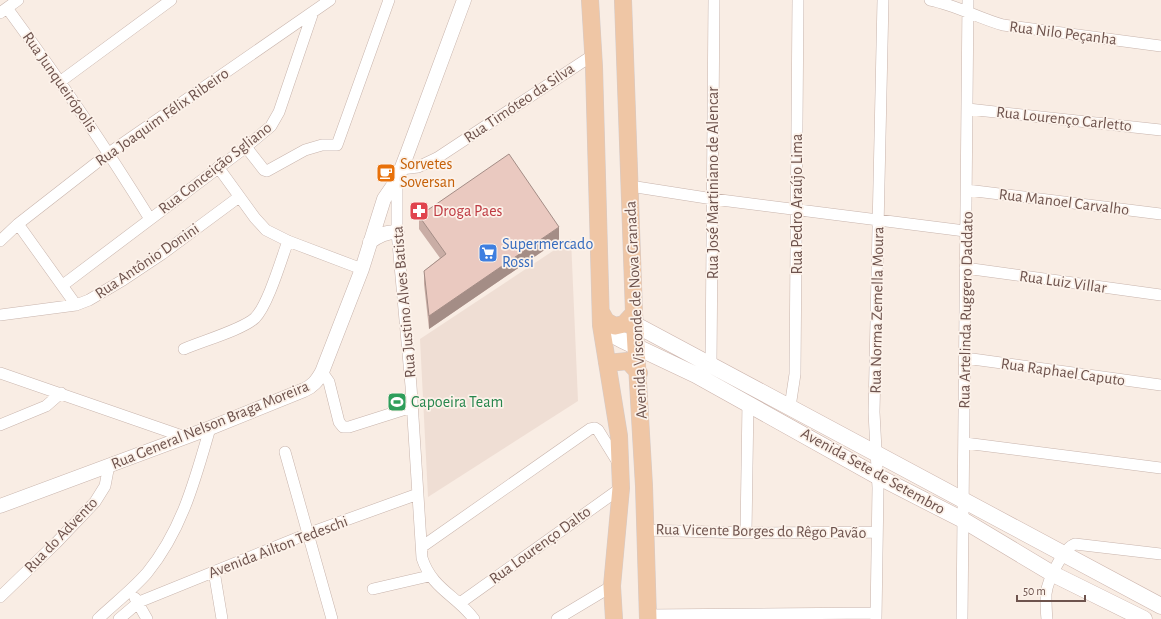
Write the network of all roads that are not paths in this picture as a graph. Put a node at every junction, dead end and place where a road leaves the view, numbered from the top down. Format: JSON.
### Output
{"nodes":[{"id":1,"x":18,"y":0,"type":"edge"},
{"id":2,"x":171,"y":0,"type":"edge"},
{"id":3,"x":330,"y":0,"type":"edge"},
{"id":4,"x":389,"y":0,"type":"edge"},
{"id":5,"x":464,"y":0,"type":"edge"},
{"id":6,"x":590,"y":0,"type":"edge"},
{"id":7,"x":623,"y":0,"type":"edge"},
{"id":8,"x":714,"y":0,"type":"edge"},
{"id":9,"x":798,"y":0,"type":"edge"},
{"id":10,"x":883,"y":0,"type":"edge"},
{"id":11,"x":930,"y":0,"type":"edge"},
{"id":12,"x":968,"y":0,"type":"edge"},
{"id":13,"x":4,"y":10,"type":"edge"},
{"id":14,"x":313,"y":12,"type":"junction"},
{"id":15,"x":967,"y":12,"type":"junction"},
{"id":16,"x":1161,"y":46,"type":"edge"},
{"id":17,"x":593,"y":55,"type":"junction"},
{"id":18,"x":60,"y":81,"type":"junction"},
{"id":19,"x":968,"y":109,"type":"junction"},
{"id":20,"x":1161,"y":130,"type":"edge"},
{"id":21,"x":246,"y":147,"type":"junction"},
{"id":22,"x":109,"y":153,"type":"junction"},
{"id":23,"x":218,"y":167,"type":"junction"},
{"id":24,"x":399,"y":174,"type":"junction"},
{"id":25,"x":630,"y":186,"type":"junction"},
{"id":26,"x":967,"y":190,"type":"junction"},
{"id":27,"x":239,"y":197,"type":"junction"},
{"id":28,"x":712,"y":199,"type":"junction"},
{"id":29,"x":797,"y":209,"type":"junction"},
{"id":30,"x":1161,"y":214,"type":"edge"},
{"id":31,"x":150,"y":219,"type":"junction"},
{"id":32,"x":879,"y":220,"type":"junction"},
{"id":33,"x":18,"y":224,"type":"junction"},
{"id":34,"x":965,"y":231,"type":"junction"},
{"id":35,"x":398,"y":232,"type":"junction"},
{"id":36,"x":0,"y":241,"type":"edge"},
{"id":37,"x":288,"y":241,"type":"junction"},
{"id":38,"x":370,"y":242,"type":"junction"},
{"id":39,"x":965,"y":268,"type":"junction"},
{"id":40,"x":362,"y":269,"type":"junction"},
{"id":41,"x":63,"y":285,"type":"junction"},
{"id":42,"x":1161,"y":295,"type":"edge"},
{"id":43,"x":76,"y":305,"type":"junction"},
{"id":44,"x":0,"y":315,"type":"edge"},
{"id":45,"x":601,"y":318,"type":"junction"},
{"id":46,"x":635,"y":319,"type":"junction"},
{"id":47,"x":637,"y":347,"type":"junction"},
{"id":48,"x":184,"y":348,"type":"dead end"},
{"id":49,"x":965,"y":358,"type":"junction"},
{"id":50,"x":607,"y":363,"type":"junction"},
{"id":51,"x":711,"y":365,"type":"junction"},
{"id":52,"x":322,"y":372,"type":"junction"},
{"id":53,"x":0,"y":373,"type":"edge"},
{"id":54,"x":639,"y":373,"type":"junction"},
{"id":55,"x":1161,"y":385,"type":"edge"},
{"id":56,"x":61,"y":393,"type":"junction"},
{"id":57,"x":748,"y":402,"type":"junction"},
{"id":58,"x":412,"y":407,"type":"junction"},
{"id":59,"x":790,"y":407,"type":"junction"},
{"id":60,"x":0,"y":426,"type":"edge"},
{"id":61,"x":210,"y":428,"type":"junction"},
{"id":62,"x":185,"y":437,"type":"junction"},
{"id":63,"x":964,"y":443,"type":"junction"},
{"id":64,"x":285,"y":452,"type":"dead end"},
{"id":65,"x":876,"y":453,"type":"junction"},
{"id":66,"x":109,"y":465,"type":"junction"},
{"id":67,"x":620,"y":466,"type":"junction"},
{"id":68,"x":1161,"y":468,"type":"edge"},
{"id":69,"x":877,"y":476,"type":"junction"},
{"id":70,"x":621,"y":488,"type":"junction"},
{"id":71,"x":418,"y":494,"type":"junction"},
{"id":72,"x":962,"y":499,"type":"junction"},
{"id":73,"x":0,"y":506,"type":"edge"},
{"id":74,"x":963,"y":520,"type":"junction"},
{"id":75,"x":645,"y":530,"type":"junction"},
{"id":76,"x":877,"y":532,"type":"junction"},
{"id":77,"x":746,"y":533,"type":"junction"},
{"id":78,"x":307,"y":534,"type":"junction"},
{"id":79,"x":423,"y":546,"type":"junction"},
{"id":80,"x":1064,"y":554,"type":"junction"},
{"id":81,"x":1161,"y":554,"type":"edge"},
{"id":82,"x":214,"y":571,"type":"junction"},
{"id":83,"x":1053,"y":574,"type":"junction"},
{"id":84,"x":429,"y":576,"type":"junction"},
{"id":85,"x":612,"y":586,"type":"junction"},
{"id":86,"x":373,"y":589,"type":"dead end"},
{"id":87,"x":130,"y":592,"type":"junction"},
{"id":88,"x":0,"y":597,"type":"edge"},
{"id":89,"x":139,"y":602,"type":"junction"},
{"id":90,"x":460,"y":603,"type":"junction"},
{"id":91,"x":1161,"y":606,"type":"edge"},
{"id":92,"x":876,"y":616,"type":"edge"},
{"id":93,"x":648,"y":617,"type":"edge"},
{"id":94,"x":1136,"y":617,"type":"edge"},
{"id":95,"x":98,"y":619,"type":"edge"},
{"id":96,"x":119,"y":619,"type":"edge"},
{"id":97,"x":147,"y":619,"type":"edge"},
{"id":98,"x":222,"y":619,"type":"edge"},
{"id":99,"x":332,"y":619,"type":"edge"},
{"id":100,"x":474,"y":619,"type":"edge"},
{"id":101,"x":557,"y":619,"type":"edge"},
{"id":102,"x":614,"y":619,"type":"edge"},
{"id":103,"x":962,"y":619,"type":"edge"},
{"id":104,"x":1047,"y":619,"type":"edge"}],
"edges":[{"from":1,"to":13,"type":"street"},
{"from":2,"to":18,"type":"street"},
{"from":3,"to":14,"type":"street","name":"Rua Joaquim Félix Ribeiro"},
{"from":4,"to":21,"type":"street"},
{"from":5,"to":24,"type":"street","name":"Rua Justino Alves Batista"},
{"from":6,"to":17,"type":"main road"},
{"from":7,"to":25,"type":"main road","name":"Avenida Visconde de Nova Granada"},
{"from":8,"to":28,"type":"street","name":"Rua José Martiniano de Alencar"},
{"from":9,"to":29,"type":"street","name":"Rua Pedro Araújo Lima"},
{"from":10,"to":32,"type":"street","name":"Rua Norma Zemella Moura"},
{"from":11,"to":15,"type":"street","name":"Rua Nilo Peçanha"},
{"from":12,"to":15,"type":"street","name":"Rua Artelinda Ruggero Daddato"},
{"from":13,"to":18,"type":"street","name":"Rua Junqueirópolis"},
{"from":14,"to":21,"type":"street","name":"Rua Conceição Sgliano"},
{"from":14,"to":22,"type":"street","name":"Rua Joaquim Félix Ribeiro"},
{"from":15,"to":16,"type":"street","name":"Rua Nilo Peçanha"},
{"from":15,"to":19,"type":"street","name":"Rua Artelinda Ruggero Daddato"},
{"from":17,"to":24,"type":"street","name":"Rua Timóteo da Silva"},
{"from":17,"to":45,"type":"main road"},
{"from":18,"to":22,"type":"street","name":"Rua Junqueirópolis"},
{"from":19,"to":20,"type":"street","name":"Rua Lourenço Carletto"},
{"from":19,"to":26,"type":"street","name":"Rua Artelinda Ruggero Daddato"},
{"from":21,"to":23,"type":"street","name":"Rua Conceição Sgliano"},
{"from":22,"to":31,"type":"street","name":"Rua Junqueirópolis"},
{"from":22,"to":33,"type":"street","name":"Rua Joaquim Félix Ribeiro"},
{"from":23,"to":27,"type":"street"},
{"from":23,"to":31,"type":"street","name":"Rua Conceição Sgliano"},
{"from":24,"to":35,"type":"street","name":"Rua Justino Alves Batista"},
{"from":24,"to":38,"type":"street","name":"Rua General Nelson Braga Moreira"},
{"from":25,"to":28,"type":"street"},
{"from":25,"to":46,"type":"main road","name":"Avenida Visconde de Nova Granada"},
{"from":26,"to":30,"type":"street","name":"Rua Manoel Carvalho"},
{"from":26,"to":34,"type":"street","name":"Rua Artelinda Ruggero Daddato"},
{"from":27,"to":37,"type":"street"},
{"from":27,"to":43,"type":"street","name":"Rua Antônio Donini"},
{"from":28,"to":29,"type":"street"},
{"from":28,"to":51,"type":"street","name":"Rua José Martiniano de Alencar"},
{"from":29,"to":32,"type":"street"},
{"from":29,"to":59,"type":"street","name":"Rua Pedro Araújo Lima"},
{"from":31,"to":41,"type":"street","name":"Rua Conceição Sgliano"},
{"from":32,"to":34,"type":"street"},
{"from":32,"to":65,"type":"street","name":"Rua Norma Zemella Moura"},
{"from":33,"to":36,"type":"street","name":"Rua Joaquim Félix Ribeiro"},
{"from":33,"to":41,"type":"street"},
{"from":34,"to":39,"type":"street","name":"Rua Artelinda Ruggero Daddato"},
{"from":35,"to":38,"type":"street"},
{"from":35,"to":58,"type":"street","name":"Rua Justino Alves Batista"},
{"from":37,"to":40,"type":"street"},
{"from":37,"to":48,"type":"street"},
{"from":38,"to":40,"type":"street","name":"Rua General Nelson Braga Moreira"},
{"from":39,"to":42,"type":"street","name":"Rua Luiz Villar"},
{"from":39,"to":49,"type":"street","name":"Rua Artelinda Ruggero Daddato"},
{"from":40,"to":52,"type":"street","name":"Rua General Nelson Braga Moreira"},
{"from":41,"to":43,"type":"street"},
{"from":43,"to":44,"type":"street","name":"Rua Antônio Donini"},
{"from":45,"to":46,"type":"main road"},
{"from":45,"to":47,"type":"main road","name":"Avenida Sete de Setembro"},
{"from":45,"to":50,"type":"main road"},
{"from":46,"to":47,"type":"main road","name":"Avenida Visconde de Nova Granada"},
{"from":46,"to":51,"type":"main road","name":"Avenida Sete de Setembro"},
{"from":47,"to":54,"type":"main road","name":"Avenida Visconde de Nova Granada"},
{"from":47,"to":57,"type":"main road","name":"Avenida Sete de Setembro"},
{"from":49,"to":55,"type":"street","name":"Rua Raphael Caputo"},
{"from":49,"to":63,"type":"street","name":"Rua Artelinda Ruggero Daddato"},
{"from":50,"to":54,"type":"main road"},
{"from":50,"to":67,"type":"main road"},
{"from":51,"to":59,"type":"main road","name":"Avenida Sete de Setembro"},
{"from":52,"to":58,"type":"street"},
{"from":52,"to":61,"type":"street","name":"Rua General Nelson Braga Moreira"},
{"from":53,"to":56,"type":"street"},
{"from":54,"to":75,"type":"main road","name":"Avenida Visconde de Nova Granada"},
{"from":56,"to":60,"type":"street"},
{"from":56,"to":62,"type":"street"},
{"from":57,"to":69,"type":"main road","name":"Avenida Sete de Setembro"},
{"from":57,"to":77,"type":"street"},
{"from":58,"to":71,"type":"street","name":"Rua Justino Alves Batista"},
{"from":59,"to":65,"type":"main road","name":"Avenida Sete de Setembro"},
{"from":61,"to":62,"type":"street","name":"Rua General Nelson Braga Moreira"},
{"from":61,"to":87,"type":"street"},
{"from":62,"to":66,"type":"street","name":"Rua General Nelson Braga Moreira"},
{"from":63,"to":68,"type":"street"},
{"from":63,"to":72,"type":"street","name":"Rua Artelinda Ruggero Daddato"},
{"from":64,"to":78,"type":"street"},
{"from":65,"to":69,"type":"street","name":"Rua Norma Zemella Moura"},
{"from":65,"to":72,"type":"main road","name":"Avenida Sete de Setembro"},
{"from":66,"to":73,"type":"street","name":"Rua General Nelson Braga Moreira"},
{"from":66,"to":88,"type":"street","name":"Rua do Advento"},
{"from":67,"to":70,"type":"main road"},
{"from":67,"to":79,"type":"street"},
{"from":69,"to":74,"type":"main road","name":"Avenida Sete de Setembro"},
{"from":69,"to":76,"type":"street","name":"Rua Norma Zemella Moura"},
{"from":70,"to":85,"type":"main road"},
{"from":70,"to":90,"type":"street","name":"Rua Lourenço Dalto"},
{"from":71,"to":78,"type":"street","name":"Avenida Ailton Tedeschi"},
{"from":71,"to":79,"type":"street","name":"Rua Justino Alves Batista"},
{"from":72,"to":74,"type":"street","name":"Rua Artelinda Ruggero Daddato"},
{"from":72,"to":80,"type":"main road","name":"Avenida Sete de Setembro"},
{"from":74,"to":83,"type":"main road","name":"Avenida Sete de Setembro"},
{"from":74,"to":103,"type":"street","name":"Rua Artelinda Ruggero Daddato"},
{"from":75,"to":77,"type":"street","name":"Rua Vicente Borges do Rêgo Pavão"},
{"from":75,"to":93,"type":"main road","name":"Avenida Visconde de Nova Granada"},
{"from":76,"to":77,"type":"street","name":"Rua Vicente Borges do Rêgo Pavão"},
{"from":76,"to":92,"type":"street","name":"Rua Norma Zemella Moura"},
{"from":78,"to":82,"type":"street","name":"Avenida Ailton Tedeschi"},
{"from":78,"to":99,"type":"street"},
{"from":79,"to":84,"type":"street","name":"Rua Justino Alves Batista"},
{"from":80,"to":81,"type":"street"},
{"from":80,"to":83,"type":"street"},
{"from":80,"to":91,"type":"main road","name":"Avenida Sete de Setembro"},
{"from":82,"to":89,"type":"street","name":"Avenida Ailton Tedeschi"},
{"from":82,"to":98,"type":"street"},
{"from":83,"to":94,"type":"main road","name":"Avenida Sete de Setembro"},
{"from":83,"to":104,"type":"street"},
{"from":84,"to":86,"type":"street"},
{"from":84,"to":90,"type":"street","name":"Rua Justino Alves Batista"},
{"from":85,"to":101,"type":"street"},
{"from":85,"to":102,"type":"main road"},
{"from":87,"to":89,"type":"street"},
{"from":87,"to":95,"type":"street"},
{"from":89,"to":96,"type":"street","name":"Avenida Ailton Tedeschi"},
{"from":89,"to":97,"type":"street"},
{"from":90,"to":100,"type":"street","name":"Rua Justino Alves Batista"},
{"from":92,"to":93,"type":"street"}]}
